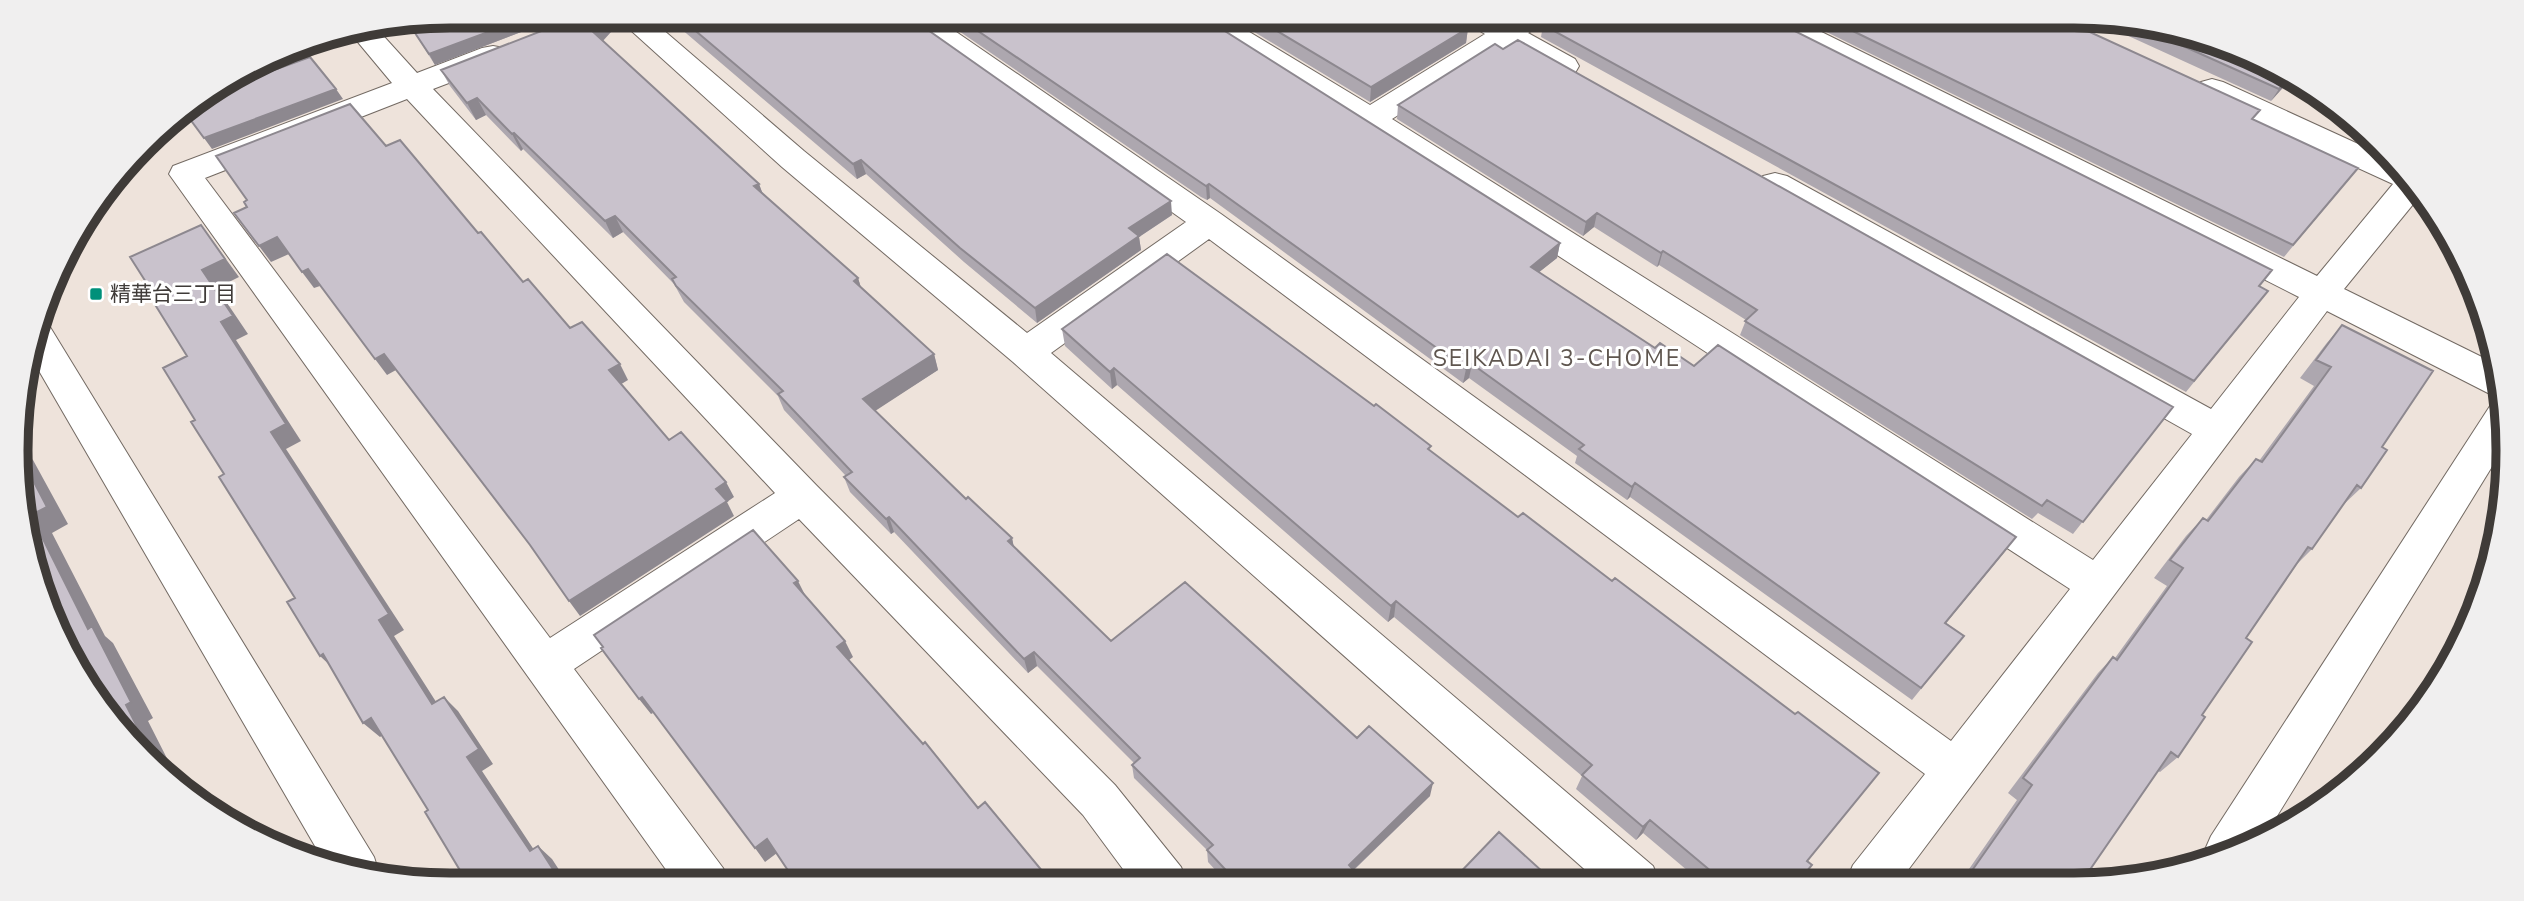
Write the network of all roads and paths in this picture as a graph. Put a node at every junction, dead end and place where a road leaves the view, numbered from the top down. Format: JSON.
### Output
{"nodes":[{"id":1,"x":644,"y":28,"type":"edge"},
{"id":2,"x":931,"y":28,"type":"edge"},
{"id":3,"x":1222,"y":28,"type":"edge"},
{"id":4,"x":1496,"y":28,"type":"edge"},
{"id":5,"x":1516,"y":28,"type":"edge"},
{"id":6,"x":1791,"y":28,"type":"edge"},
{"id":7,"x":1507,"y":34,"type":"junction"},
{"id":8,"x":368,"y":36,"type":"edge"},
{"id":9,"x":522,"y":44,"type":"edge"},
{"id":10,"x":2190,"y":78,"type":"edge"},
{"id":11,"x":1591,"y":81,"type":"edge"},
{"id":12,"x":412,"y":86,"type":"junction"},
{"id":13,"x":1370,"y":119,"type":"junction"},
{"id":14,"x":1748,"y":169,"type":"edge"},
{"id":15,"x":2390,"y":171,"type":"edge"},
{"id":16,"x":2406,"y":190,"type":"edge"},
{"id":17,"x":1209,"y":222,"type":"junction"},
{"id":18,"x":2322,"y":293,"type":"junction"},
{"id":19,"x":41,"y":343,"type":"edge"},
{"id":20,"x":1026,"y":352,"type":"junction"},
{"id":21,"x":2489,"y":377,"type":"edge"},
{"id":22,"x":2495,"y":428,"type":"edge"},
{"id":23,"x":2217,"y":430,"type":"junction"},
{"id":24,"x":802,"y":496,"type":"junction"},
{"id":25,"x":2099,"y":586,"type":"junction"},
{"id":26,"x":546,"y":664,"type":"junction"},
{"id":27,"x":1955,"y":769,"type":"junction"},
{"id":28,"x":2235,"y":841,"type":"edge"},
{"id":29,"x":350,"y":861,"type":"edge"},
{"id":30,"x":697,"y":873,"type":"edge"},
{"id":31,"x":1155,"y":873,"type":"edge"},
{"id":32,"x":1625,"y":873,"type":"edge"},
{"id":33,"x":1877,"y":873,"type":"edge"}],
"edges":[{"from":1,"to":20,"type":"street"},
{"from":2,"to":17,"type":"street"},
{"from":3,"to":13,"type":"street"},
{"from":4,"to":7,"type":"street"},
{"from":5,"to":7,"type":"street"},
{"from":6,"to":18,"type":"street"},
{"from":7,"to":11,"type":"street"},
{"from":7,"to":13,"type":"street"},
{"from":8,"to":12,"type":"street"},
{"from":9,"to":12,"type":"street"},
{"from":10,"to":15,"type":"street"},
{"from":12,"to":24,"type":"street"},
{"from":12,"to":26,"type":"street"},
{"from":13,"to":25,"type":"street"},
{"from":14,"to":23,"type":"street"},
{"from":16,"to":18,"type":"street"},
{"from":17,"to":20,"type":"street"},
{"from":17,"to":27,"type":"street"},
{"from":18,"to":21,"type":"street"},
{"from":18,"to":23,"type":"street"},
{"from":19,"to":29,"type":"street"},
{"from":20,"to":32,"type":"street"},
{"from":22,"to":28,"type":"street"},
{"from":23,"to":25,"type":"street"},
{"from":24,"to":26,"type":"street"},
{"from":24,"to":31,"type":"street"},
{"from":25,"to":27,"type":"street"},
{"from":26,"to":30,"type":"street"},
{"from":27,"to":33,"type":"street"}]}
